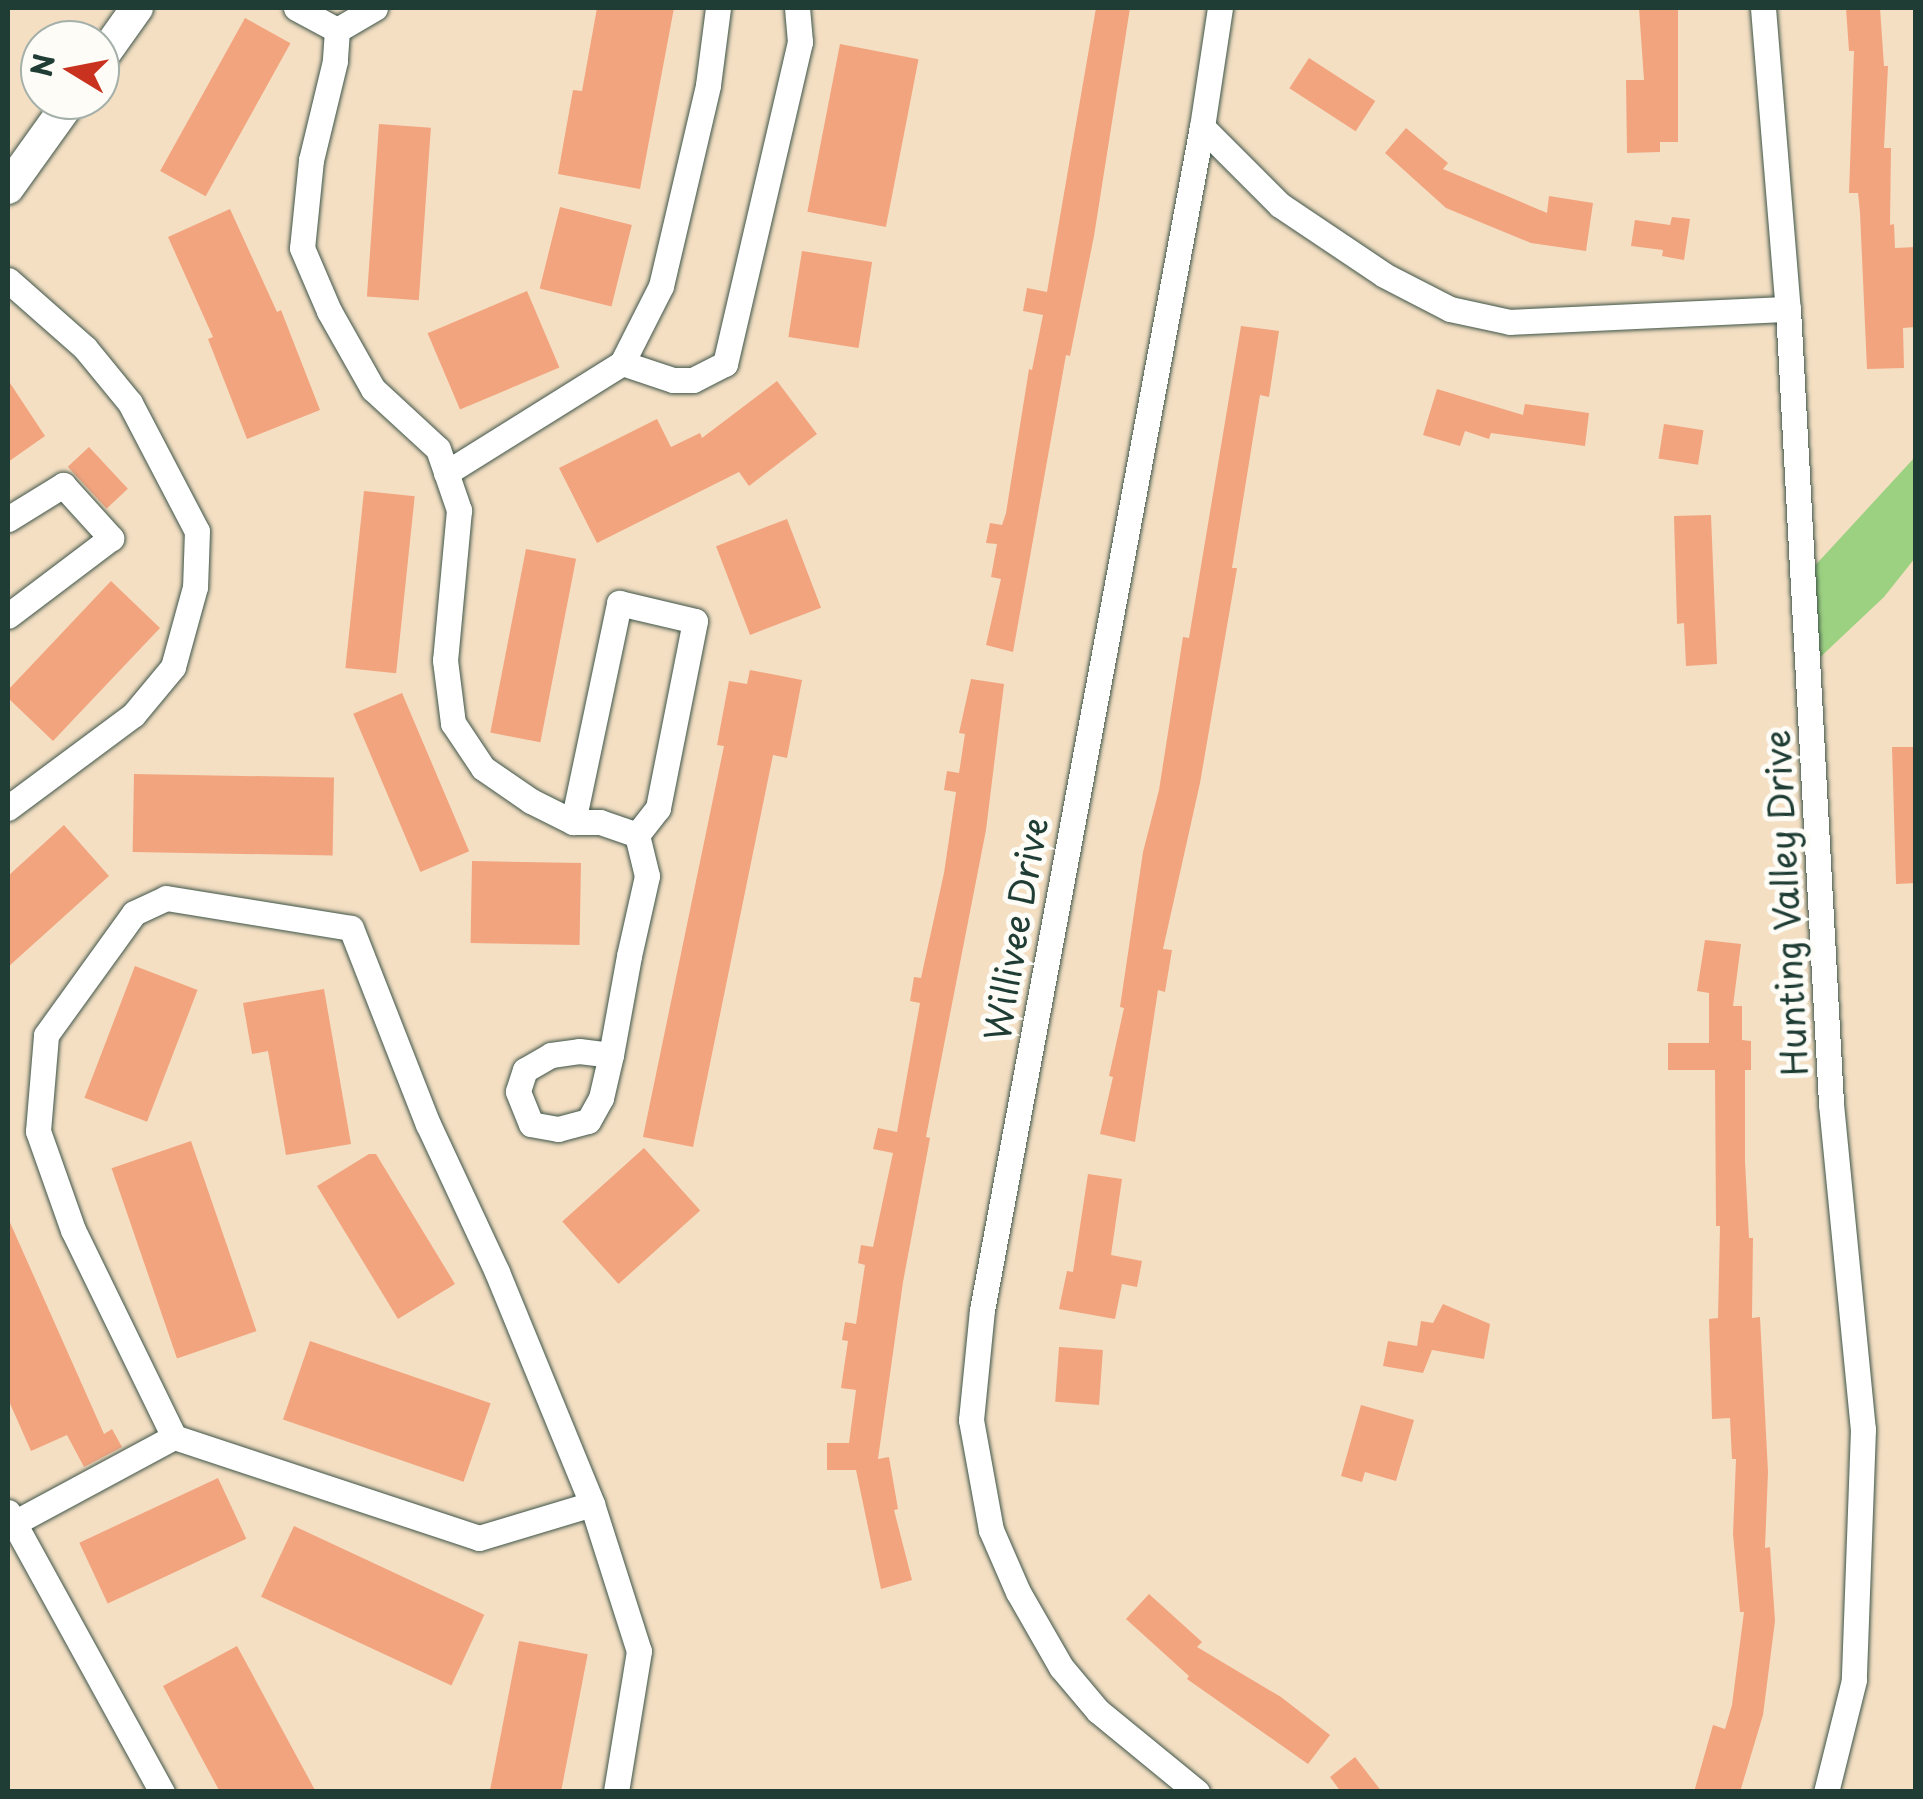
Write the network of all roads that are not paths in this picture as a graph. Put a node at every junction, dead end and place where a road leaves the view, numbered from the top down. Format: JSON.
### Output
{"nodes":[{"id":1,"x":136,"y":8,"type":"edge"},
{"id":2,"x":296,"y":8,"type":"edge"},
{"id":3,"x":374,"y":8,"type":"edge"},
{"id":4,"x":718,"y":8,"type":"edge"},
{"id":5,"x":797,"y":8,"type":"edge"},
{"id":6,"x":1220,"y":8,"type":"edge"},
{"id":7,"x":1763,"y":8,"type":"edge"},
{"id":8,"x":338,"y":30,"type":"junction"},
{"id":9,"x":120,"y":31,"type":"edge"},
{"id":10,"x":57,"y":120,"type":"edge"},
{"id":11,"x":1202,"y":127,"type":"junction"},
{"id":12,"x":8,"y":188,"type":"edge"},
{"id":13,"x":8,"y":280,"type":"edge"},
{"id":14,"x":1788,"y":308,"type":"junction"},
{"id":15,"x":622,"y":363,"type":"junction"},
{"id":16,"x":446,"y":473,"type":"junction"},
{"id":17,"x":8,"y":519,"type":"edge"},
{"id":18,"x":8,"y":616,"type":"edge"},
{"id":19,"x":8,"y":808,"type":"edge"},
{"id":20,"x":573,"y":822,"type":"junction"},
{"id":21,"x":637,"y":836,"type":"junction"},
{"id":22,"x":611,"y":1055,"type":"dead end"},
{"id":23,"x":174,"y":1437,"type":"junction"},
{"id":24,"x":592,"y":1504,"type":"junction"},
{"id":25,"x":11,"y":1517,"type":"edge"},
{"id":26,"x":1162,"y":1782,"type":"edge"},
{"id":27,"x":162,"y":1792,"type":"edge"},
{"id":28,"x":616,"y":1792,"type":"edge"},
{"id":29,"x":1198,"y":1792,"type":"edge"},
{"id":30,"x":1826,"y":1792,"type":"edge"}],
"edges":[{"from":1,"to":9,"type":"main road"},
{"from":2,"to":8,"type":"street"},
{"from":3,"to":8,"type":"street"},
{"from":4,"to":15,"type":"street"},
{"from":5,"to":15,"type":"street"},
{"from":6,"to":11,"type":"street","name":"Willivee Drive"},
{"from":7,"to":14,"type":"street","name":"Hunting Valley Drive"},
{"from":8,"to":16,"type":"street"},
{"from":10,"to":12,"type":"main road"},
{"from":11,"to":14,"type":"street"},
{"from":11,"to":26,"type":"street","name":"Willivee Drive"},
{"from":13,"to":19,"type":"street"},
{"from":14,"to":30,"type":"street","name":"Hunting Valley Drive"},
{"from":15,"to":16,"type":"street"},
{"from":16,"to":20,"type":"street"},
{"from":17,"to":18,"type":"street"},
{"from":20,"to":21,"type":"street"},
{"from":20,"to":21,"type":"street"},
{"from":21,"to":22,"type":"street"},
{"from":23,"to":24,"type":"street"},
{"from":23,"to":24,"type":"street"},
{"from":23,"to":25,"type":"street"},
{"from":24,"to":28,"type":"street"},
{"from":25,"to":27,"type":"street"},
{"from":26,"to":29,"type":"street","name":"Willivee Drive"}]}
